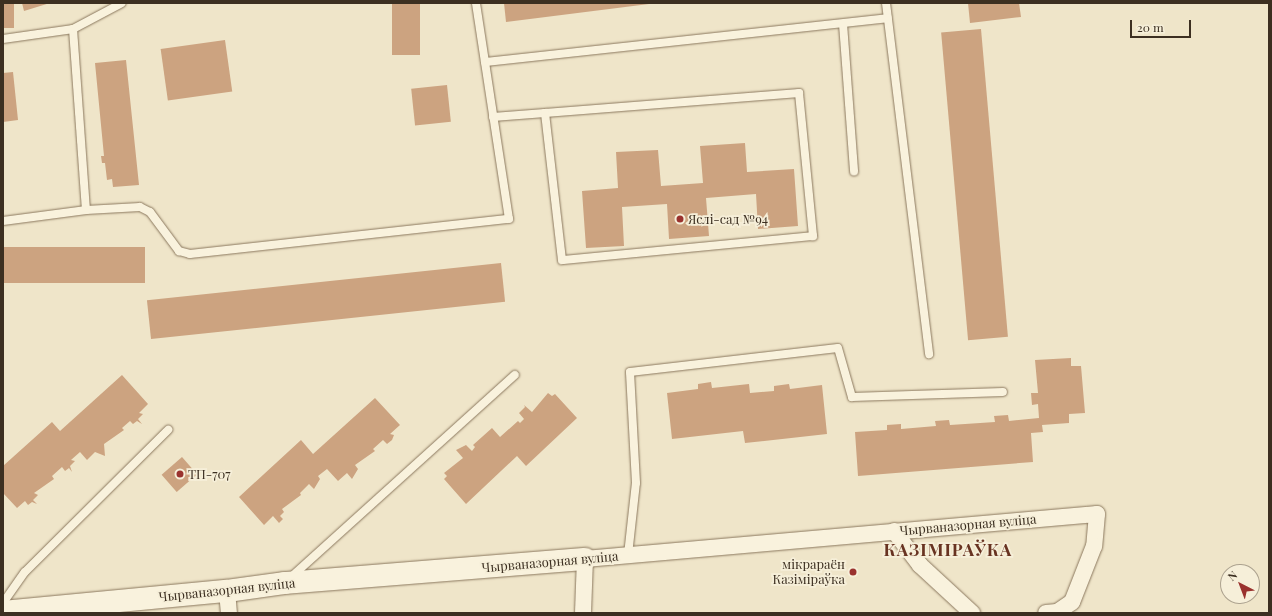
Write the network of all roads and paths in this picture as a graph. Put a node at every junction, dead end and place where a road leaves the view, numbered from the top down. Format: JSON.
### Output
{"nodes":[{"id":1,"x":122,"y":3,"type":"edge"},
{"id":2,"x":476,"y":3,"type":"edge"},
{"id":3,"x":886,"y":3,"type":"edge"},
{"id":4,"x":888,"y":18,"type":"junction"},
{"id":5,"x":843,"y":24,"type":"junction"},
{"id":6,"x":73,"y":29,"type":"junction"},
{"id":7,"x":3,"y":39,"type":"edge"},
{"id":8,"x":485,"y":62,"type":"junction"},
{"id":9,"x":545,"y":113,"type":"junction"},
{"id":10,"x":493,"y":117,"type":"junction"},
{"id":11,"x":854,"y":172,"type":"dead end"},
{"id":12,"x":86,"y":210,"type":"junction"},
{"id":13,"x":3,"y":221,"type":"edge"},
{"id":14,"x":929,"y":354,"type":"dead end"},
{"id":15,"x":515,"y":375,"type":"dead end"},
{"id":16,"x":1002,"y":392,"type":"dead end"},
{"id":17,"x":168,"y":430,"type":"dead end"},
{"id":18,"x":894,"y":532,"type":"junction"},
{"id":19,"x":628,"y":555,"type":"junction"},
{"id":20,"x":585,"y":559,"type":"junction"},
{"id":21,"x":285,"y":582,"type":"junction"},
{"id":22,"x":227,"y":591,"type":"junction"},
{"id":23,"x":3,"y":603,"type":"edge"},
{"id":24,"x":3,"y":612,"type":"edge"},
{"id":25,"x":229,"y":613,"type":"edge"},
{"id":26,"x":583,"y":613,"type":"edge"},
{"id":27,"x":972,"y":613,"type":"edge"},
{"id":28,"x":1046,"y":613,"type":"edge"}],
"edges":[{"from":1,"to":6,"type":"lane"},
{"from":2,"to":8,"type":"lane"},
{"from":3,"to":4,"type":"lane"},
{"from":4,"to":5,"type":"lane"},
{"from":4,"to":14,"type":"lane"},
{"from":5,"to":8,"type":"lane"},
{"from":5,"to":11,"type":"lane"},
{"from":6,"to":7,"type":"lane"},
{"from":6,"to":12,"type":"lane"},
{"from":8,"to":10,"type":"lane"},
{"from":9,"to":9,"type":"lane"},
{"from":9,"to":10,"type":"lane"},
{"from":10,"to":12,"type":"lane"},
{"from":12,"to":13,"type":"lane"},
{"from":15,"to":21,"type":"lane"},
{"from":16,"to":19,"type":"lane"},
{"from":17,"to":23,"type":"lane"},
{"from":18,"to":19,"type":"street","name":"Чырваназорная вуліца"},
{"from":18,"to":27,"type":"street"},
{"from":18,"to":28,"type":"street","name":"Чырваназорная вуліца"},
{"from":19,"to":20,"type":"street","name":"Чырваназорная вуліца"},
{"from":20,"to":21,"type":"street","name":"Чырваназорная вуліца"},
{"from":20,"to":26,"type":"street"},
{"from":21,"to":22,"type":"street","name":"Чырваназорная вуліца"},
{"from":22,"to":24,"type":"street","name":"Чырваназорная вуліца"},
{"from":22,"to":25,"type":"street"}]}
